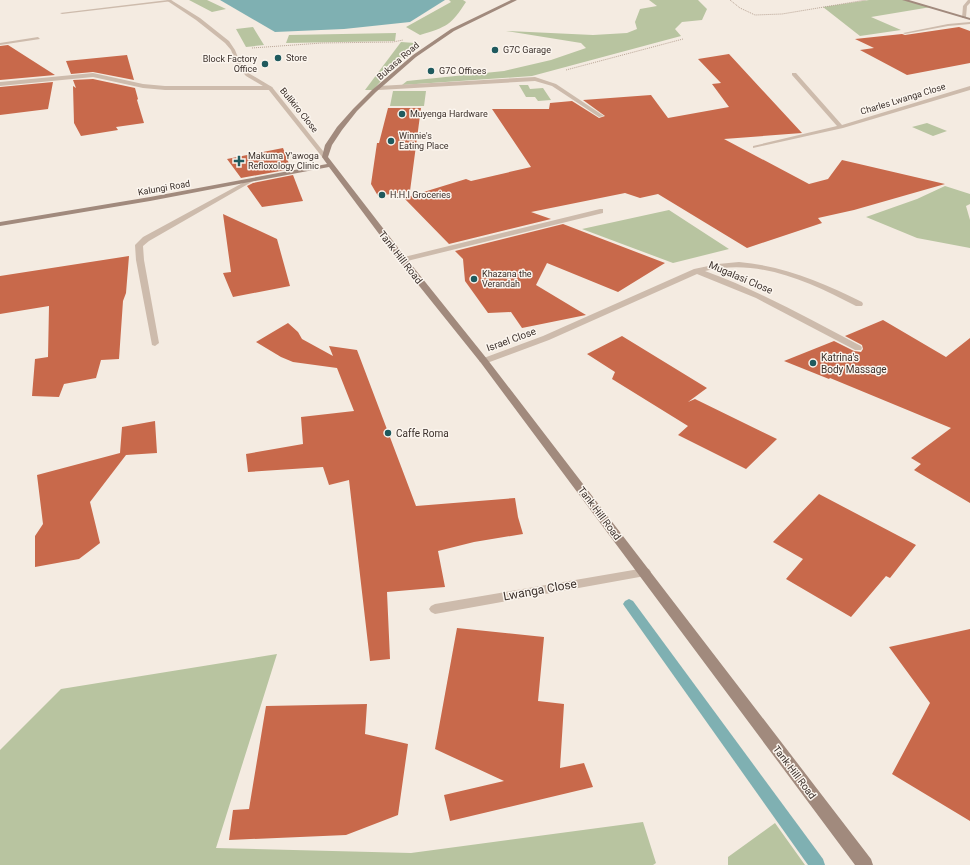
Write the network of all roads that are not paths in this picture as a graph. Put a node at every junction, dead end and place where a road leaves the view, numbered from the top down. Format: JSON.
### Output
{"nodes":[{"id":1,"x":515,"y":0,"type":"edge"},
{"id":2,"x":904,"y":0,"type":"edge"},
{"id":3,"x":169,"y":1,"type":"edge"},
{"id":4,"x":970,"y":1,"type":"edge"},
{"id":5,"x":62,"y":13,"type":"dead end"},
{"id":6,"x":964,"y":17,"type":"junction"},
{"id":7,"x":970,"y":19,"type":"edge"},
{"id":8,"x":970,"y":23,"type":"edge"},
{"id":9,"x":905,"y":33,"type":"dead end"},
{"id":10,"x":38,"y":38,"type":"dead end"},
{"id":11,"x":0,"y":44,"type":"edge"},
{"id":12,"x":794,"y":74,"type":"dead end"},
{"id":13,"x":0,"y":84,"type":"edge"},
{"id":14,"x":270,"y":88,"type":"junction"},
{"id":15,"x":379,"y":88,"type":"junction"},
{"id":16,"x":970,"y":88,"type":"edge"},
{"id":17,"x":601,"y":116,"type":"dead end"},
{"id":18,"x":841,"y":127,"type":"junction"},
{"id":19,"x":755,"y":147,"type":"dead end"},
{"id":20,"x":327,"y":161,"type":"junction"},
{"id":21,"x":252,"y":180,"type":"junction"},
{"id":22,"x":600,"y":212,"type":"dead end"},
{"id":23,"x":0,"y":224,"type":"edge"},
{"id":24,"x":403,"y":260,"type":"junction"},
{"id":25,"x":697,"y":271,"type":"junction"},
{"id":26,"x":859,"y":304,"type":"dead end"},
{"id":27,"x":546,"y":338,"type":"joint"},
{"id":28,"x":155,"y":343,"type":"dead end"},
{"id":29,"x":858,"y":348,"type":"dead end"},
{"id":30,"x":484,"y":361,"type":"junction"},
{"id":31,"x":644,"y":572,"type":"junction"},
{"id":32,"x":435,"y":609,"type":"dead end"},
{"id":33,"x":866,"y":865,"type":"edge"}],
"edges":[{"from":1,"to":15,"type":"street","name":"Bukasa Road"},
{"from":2,"to":6,"type":"street"},
{"from":3,"to":5,"type":"street"},
{"from":3,"to":14,"type":"street","name":"Bulikiro Close"},
{"from":4,"to":6,"type":"street"},
{"from":6,"to":7,"type":"street"},
{"from":8,"to":9,"type":"street"},
{"from":10,"to":11,"type":"street"},
{"from":12,"to":18,"type":"street"},
{"from":13,"to":14,"type":"street"},
{"from":14,"to":20,"type":"street","name":"Bulikiro Close"},
{"from":15,"to":17,"type":"street"},
{"from":15,"to":20,"type":"street","name":"Bukasa Road"},
{"from":16,"to":18,"type":"street","name":"Charles Lwanga Close"},
{"from":18,"to":19,"type":"street","name":"Charles Lwanga Close"},
{"from":20,"to":21,"type":"street","name":"Kalungi Road"},
{"from":20,"to":24,"type":"street","name":"Tank Hill Road"},
{"from":21,"to":23,"type":"street","name":"Kalungi Road"},
{"from":21,"to":28,"type":"street"},
{"from":22,"to":24,"type":"street"},
{"from":24,"to":30,"type":"street","name":"Tank Hill Road"},
{"from":25,"to":26,"type":"street"},
{"from":25,"to":27,"type":"street","name":"Mugalasi Close"},
{"from":25,"to":29,"type":"street","name":"Mugalasi Close"},
{"from":27,"to":30,"type":"street","name":"Israel Close"},
{"from":30,"to":31,"type":"street","name":"Tank Hill Road"},
{"from":31,"to":32,"type":"street","name":"Lwanga Close"},
{"from":31,"to":33,"type":"street","name":"Tank Hill Road"}]}
